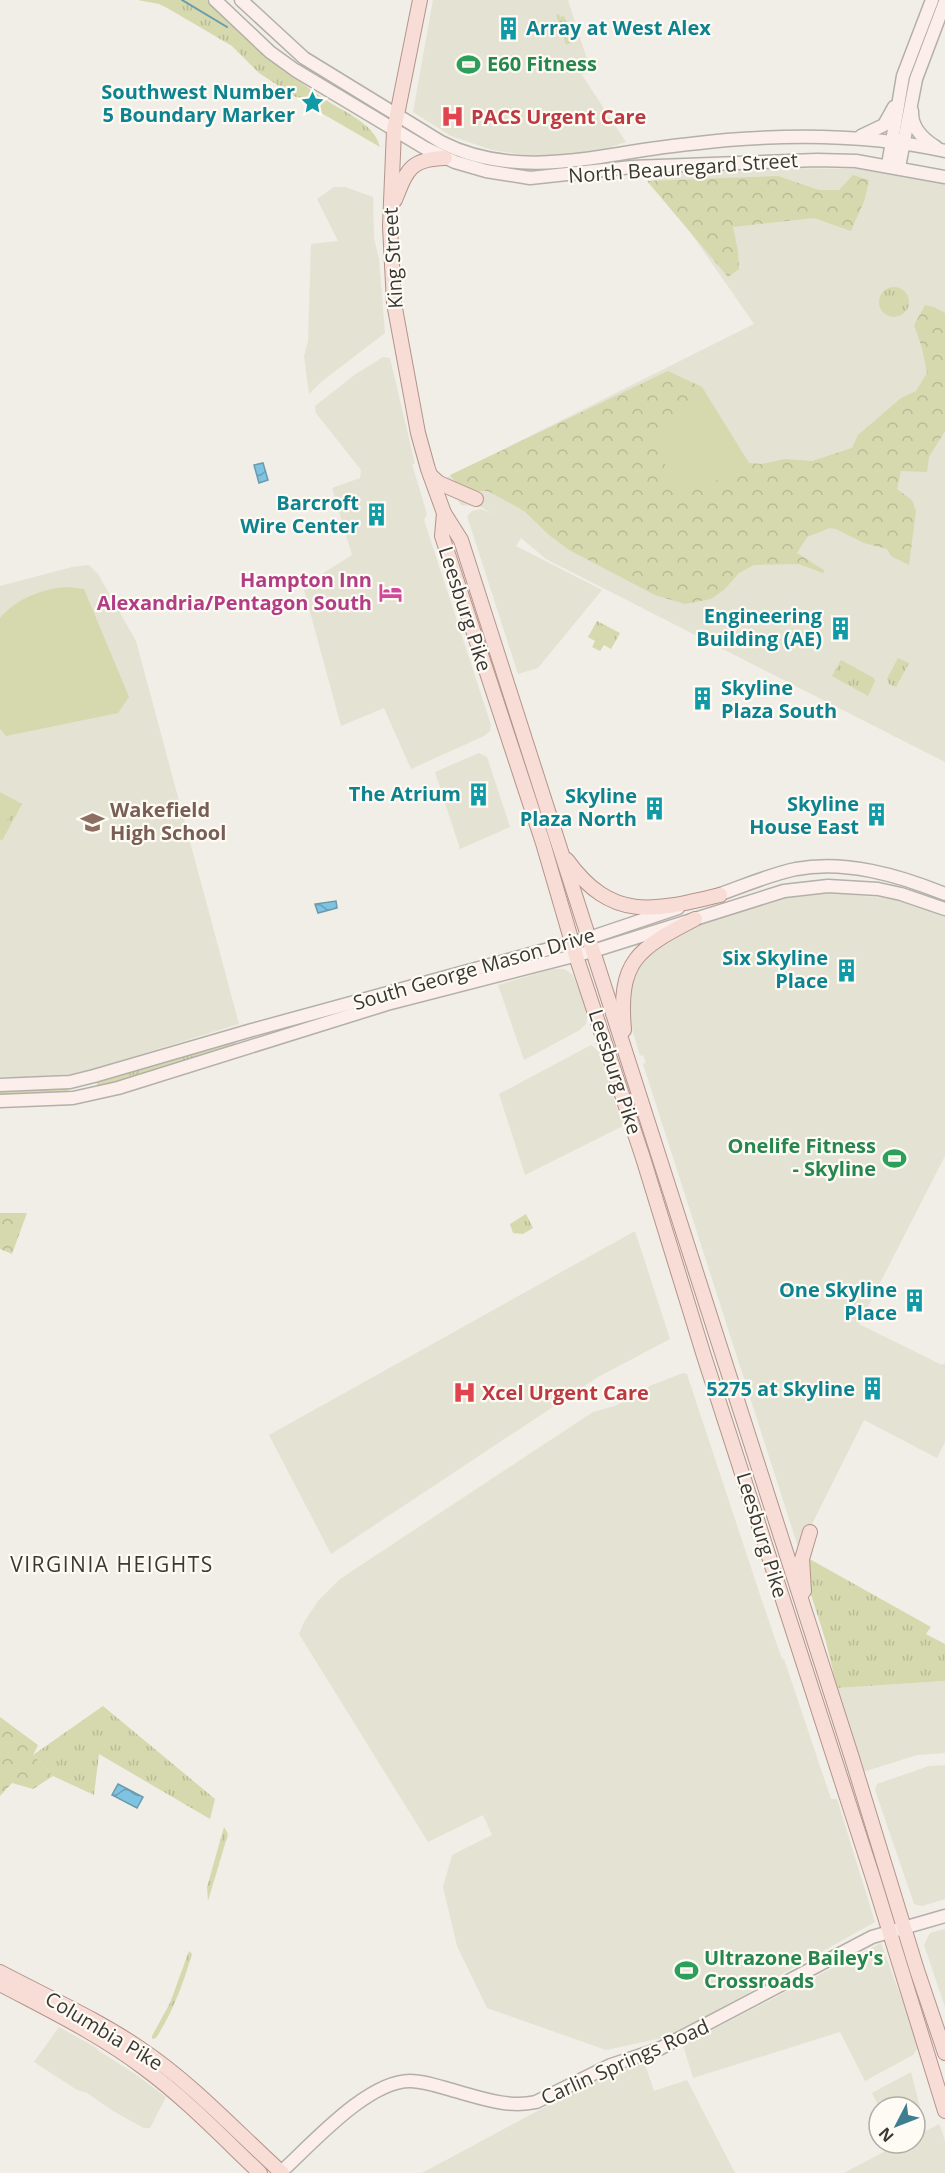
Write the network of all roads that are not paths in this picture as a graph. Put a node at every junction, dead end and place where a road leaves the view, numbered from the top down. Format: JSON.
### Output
{"nodes":[{"id":1,"x":215,"y":0,"type":"edge"},
{"id":2,"x":241,"y":0,"type":"edge"},
{"id":3,"x":420,"y":0,"type":"edge"},
{"id":4,"x":932,"y":0,"type":"edge"},
{"id":5,"x":945,"y":2,"type":"edge"},
{"id":6,"x":905,"y":95,"type":"junction"},
{"id":7,"x":397,"y":114,"type":"junction"},
{"id":8,"x":394,"y":130,"type":"junction"},
{"id":9,"x":855,"y":137,"type":"junction"},
{"id":10,"x":898,"y":142,"type":"junction"},
{"id":11,"x":945,"y":151,"type":"edge"},
{"id":12,"x":446,"y":158,"type":"junction"},
{"id":13,"x":893,"y":166,"type":"junction"},
{"id":14,"x":945,"y":177,"type":"edge"},
{"id":15,"x":390,"y":210,"type":"junction"},
{"id":16,"x":431,"y":476,"type":"junction"},
{"id":17,"x":476,"y":499,"type":"dead end"},
{"id":18,"x":444,"y":513,"type":"junction"},
{"id":19,"x":560,"y":846,"type":"junction"},
{"id":20,"x":720,"y":894,"type":"junction"},
{"id":21,"x":945,"y":894,"type":"edge"},
{"id":22,"x":945,"y":909,"type":"edge"},
{"id":23,"x":695,"y":919,"type":"junction"},
{"id":24,"x":591,"y":944,"type":"junction"},
{"id":25,"x":574,"y":949,"type":"junction"},
{"id":26,"x":629,"y":1062,"type":"junction"},
{"id":27,"x":0,"y":1085,"type":"edge"},
{"id":28,"x":0,"y":1101,"type":"edge"},
{"id":29,"x":810,"y":1532,"type":"dead end"},
{"id":30,"x":807,"y":1620,"type":"junction"},
{"id":31,"x":945,"y":1916,"type":"edge"},
{"id":32,"x":905,"y":1927,"type":"junction"},
{"id":33,"x":890,"y":1931,"type":"junction"},
{"id":34,"x":0,"y":1972,"type":"edge"},
{"id":35,"x":0,"y":1984,"type":"edge"},
{"id":36,"x":945,"y":2053,"type":"edge"},
{"id":37,"x":945,"y":2111,"type":"edge"},
{"id":38,"x":260,"y":2173,"type":"edge"},
{"id":39,"x":281,"y":2173,"type":"edge"}],
"edges":[{"from":1,"to":8,"type":"main road","name":"North Beauregard Street"},
{"from":2,"to":7,"type":"main road","name":"North Beauregard Street"},
{"from":3,"to":7,"type":"main road","name":"King Street"},
{"from":4,"to":6,"type":"main road"},
{"from":5,"to":6,"type":"main road"},
{"from":6,"to":9,"type":"main road"},
{"from":6,"to":10,"type":"main road"},
{"from":6,"to":11,"type":"main road"},
{"from":7,"to":8,"type":"main road","name":"King Street"},
{"from":7,"to":9,"type":"main road","name":"North Beauregard Street"},
{"from":8,"to":12,"type":"main road","name":"North Beauregard Street"},
{"from":8,"to":15,"type":"main road","name":"King Street"},
{"from":9,"to":10,"type":"main road","name":"North Beauregard Street"},
{"from":10,"to":11,"type":"main road","name":"North Beauregard Street"},
{"from":10,"to":13,"type":"main road"},
{"from":12,"to":13,"type":"main road","name":"North Beauregard Street"},
{"from":12,"to":15,"type":"main road"},
{"from":13,"to":14,"type":"main road","name":"North Beauregard Street"},
{"from":15,"to":16,"type":"main road","name":"King Street"},
{"from":16,"to":17,"type":"main road"},
{"from":16,"to":18,"type":"main road","name":"King Street"},
{"from":18,"to":19,"type":"main road","name":"Leesburg Pike"},
{"from":18,"to":25,"type":"main road","name":"Leesburg Pike"},
{"from":19,"to":20,"type":"main road"},
{"from":19,"to":24,"type":"main road","name":"Leesburg Pike"},
{"from":20,"to":21,"type":"main road","name":"South George Mason Drive"},
{"from":20,"to":24,"type":"main road","name":"South George Mason Drive"},
{"from":22,"to":23,"type":"main road","name":"South George Mason Drive"},
{"from":23,"to":24,"type":"main road","name":"South George Mason Drive"},
{"from":23,"to":26,"type":"main road"},
{"from":24,"to":25,"type":"main road","name":"South George Mason Drive"},
{"from":24,"to":26,"type":"main road","name":"Leesburg Pike"},
{"from":25,"to":27,"type":"main road","name":"South George Mason Drive"},
{"from":25,"to":28,"type":"main road","name":"South George Mason Drive"},
{"from":25,"to":33,"type":"main road","name":"Leesburg Pike"},
{"from":26,"to":30,"type":"main road","name":"Leesburg Pike"},
{"from":29,"to":30,"type":"main road"},
{"from":30,"to":32,"type":"main road","name":"Leesburg Pike"},
{"from":31,"to":32,"type":"main road","name":"Carlin Springs Road"},
{"from":32,"to":33,"type":"main road","name":"Carlin Springs Road"},
{"from":32,"to":36,"type":"main road","name":"Leesburg Pike"},
{"from":33,"to":37,"type":"main road","name":"Leesburg Pike"},
{"from":33,"to":39,"type":"main road","name":"Carlin Springs Road"},
{"from":34,"to":39,"type":"main road","name":"Columbia Pike"},
{"from":35,"to":38,"type":"main road","name":"Columbia Pike"}]}
